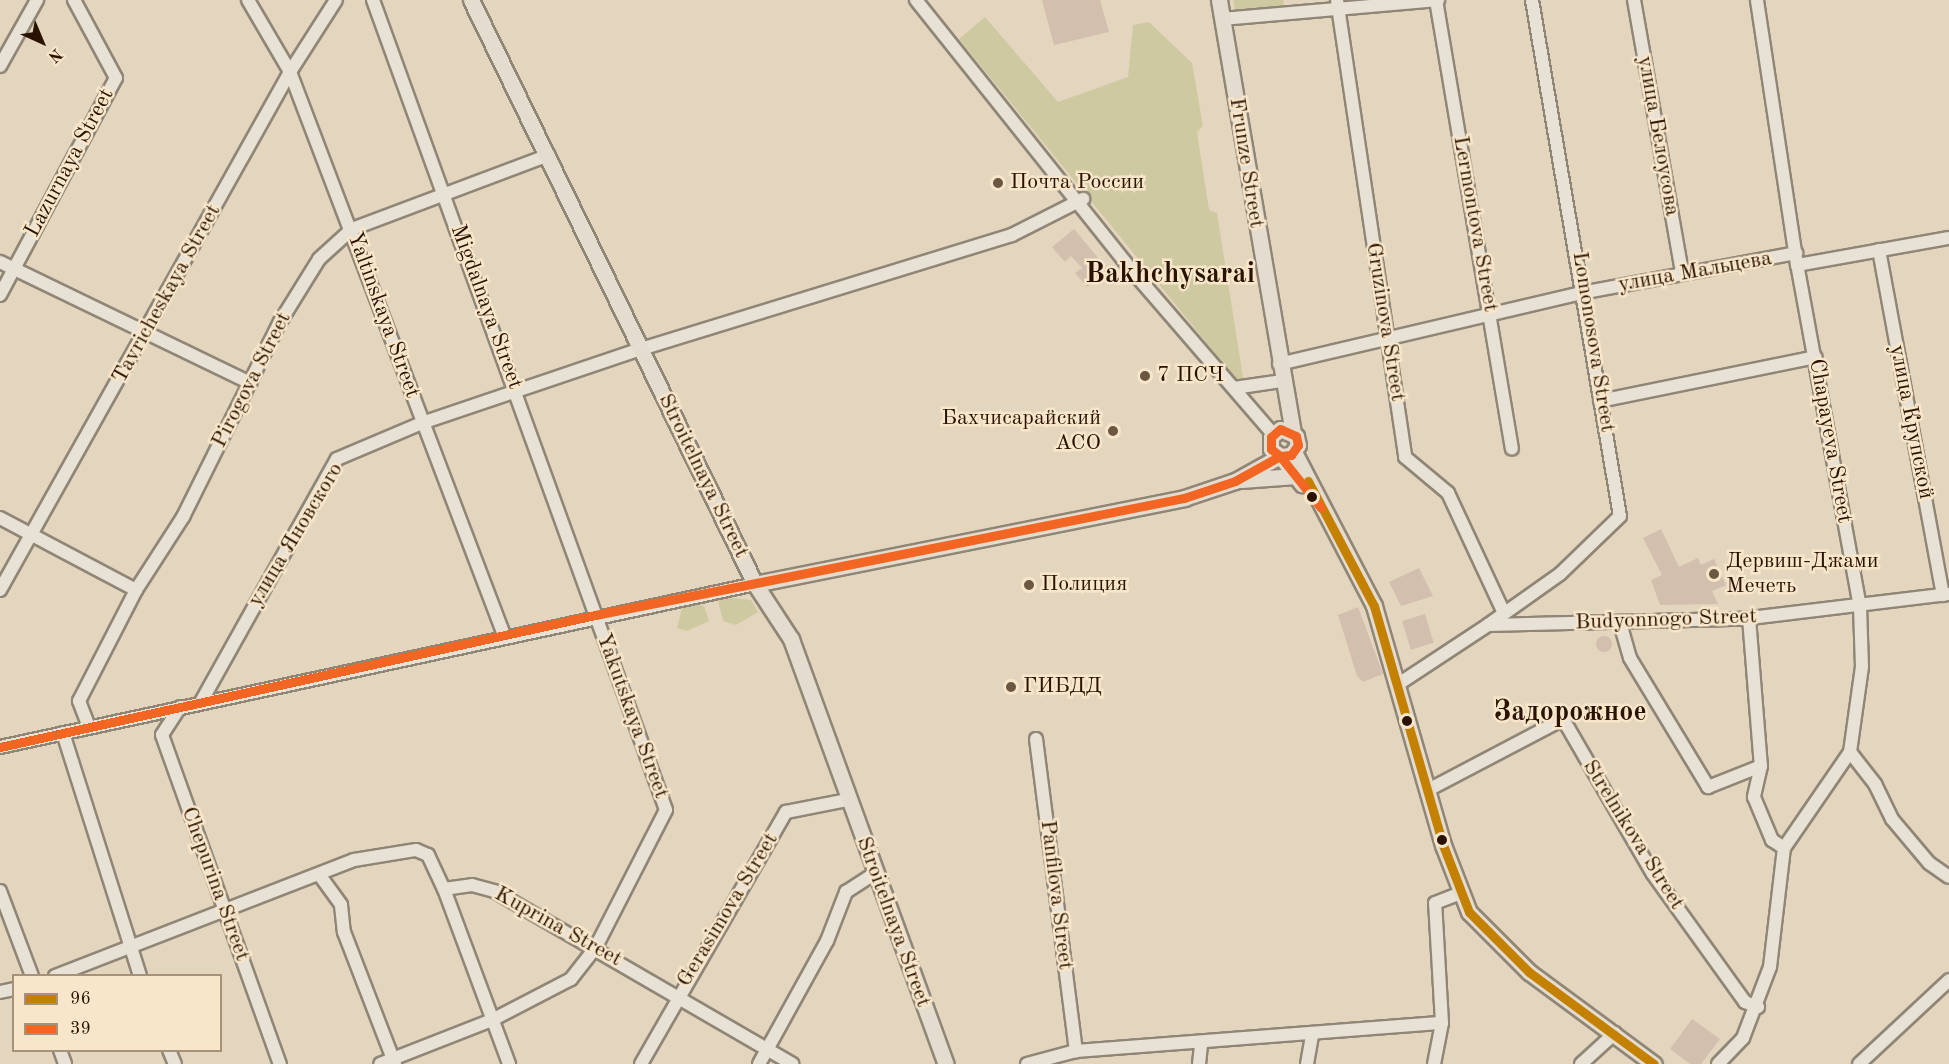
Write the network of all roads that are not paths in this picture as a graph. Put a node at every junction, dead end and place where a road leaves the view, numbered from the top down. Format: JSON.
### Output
{"nodes":[{"id":1,"x":37,"y":0,"type":"edge"},
{"id":2,"x":74,"y":0,"type":"edge"},
{"id":3,"x":248,"y":0,"type":"edge"},
{"id":4,"x":336,"y":0,"type":"edge"},
{"id":5,"x":373,"y":0,"type":"edge"},
{"id":6,"x":471,"y":0,"type":"edge"},
{"id":7,"x":916,"y":0,"type":"edge"},
{"id":8,"x":924,"y":0,"type":"edge"},
{"id":9,"x":1219,"y":0,"type":"edge"},
{"id":10,"x":1431,"y":0,"type":"edge"},
{"id":11,"x":1437,"y":0,"type":"edge"},
{"id":12,"x":1532,"y":0,"type":"edge"},
{"id":13,"x":1635,"y":0,"type":"edge"},
{"id":14,"x":1757,"y":0,"type":"edge"},
{"id":15,"x":1336,"y":4,"type":"edge"},
{"id":16,"x":1222,"y":19,"type":"junction"},
{"id":17,"x":0,"y":66,"type":"edge"},
{"id":18,"x":290,"y":72,"type":"junction"},
{"id":19,"x":1011,"y":116,"type":"junction"},
{"id":20,"x":549,"y":155,"type":"junction"},
{"id":21,"x":446,"y":194,"type":"junction"},
{"id":22,"x":1080,"y":201,"type":"junction"},
{"id":23,"x":352,"y":229,"type":"junction"},
{"id":24,"x":1949,"y":238,"type":"edge"},
{"id":25,"x":1879,"y":250,"type":"junction"},
{"id":26,"x":1796,"y":259,"type":"junction"},
{"id":27,"x":0,"y":262,"type":"edge"},
{"id":28,"x":14,"y":269,"type":"junction"},
{"id":29,"x":1682,"y":273,"type":"junction"},
{"id":30,"x":1586,"y":292,"type":"junction"},
{"id":31,"x":0,"y":295,"type":"edge"},
{"id":32,"x":1491,"y":315,"type":"junction"},
{"id":33,"x":147,"y":333,"type":"junction"},
{"id":34,"x":1388,"y":339,"type":"junction"},
{"id":35,"x":641,"y":349,"type":"junction"},
{"id":36,"x":1816,"y":357,"type":"junction"},
{"id":37,"x":1279,"y":364,"type":"junction"},
{"id":38,"x":1282,"y":381,"type":"junction"},
{"id":39,"x":250,"y":383,"type":"junction"},
{"id":40,"x":1238,"y":388,"type":"junction"},
{"id":41,"x":516,"y":391,"type":"junction"},
{"id":42,"x":1600,"y":401,"type":"junction"},
{"id":43,"x":422,"y":423,"type":"junction"},
{"id":44,"x":1282,"y":440,"type":"junction"},
{"id":45,"x":1512,"y":449,"type":"dead end"},
{"id":46,"x":1296,"y":476,"type":"junction"},
{"id":47,"x":1235,"y":481,"type":"junction"},
{"id":48,"x":1321,"y":508,"type":"junction"},
{"id":49,"x":0,"y":518,"type":"edge"},
{"id":50,"x":31,"y":535,"type":"junction"},
{"id":51,"x":755,"y":584,"type":"junction"},
{"id":52,"x":0,"y":590,"type":"edge"},
{"id":53,"x":136,"y":590,"type":"junction"},
{"id":54,"x":1946,"y":594,"type":"edge"},
{"id":55,"x":1860,"y":607,"type":"junction"},
{"id":56,"x":1504,"y":613,"type":"junction"},
{"id":57,"x":595,"y":615,"type":"junction"},
{"id":58,"x":1749,"y":618,"type":"junction"},
{"id":59,"x":1620,"y":623,"type":"junction"},
{"id":60,"x":1488,"y":625,"type":"junction"},
{"id":61,"x":504,"y":635,"type":"junction"},
{"id":62,"x":1400,"y":683,"type":"junction"},
{"id":63,"x":201,"y":702,"type":"junction"},
{"id":64,"x":180,"y":707,"type":"junction"},
{"id":65,"x":89,"y":727,"type":"junction"},
{"id":66,"x":63,"y":733,"type":"junction"},
{"id":67,"x":1036,"y":739,"type":"dead end"},
{"id":68,"x":0,"y":747,"type":"edge"},
{"id":69,"x":1850,"y":752,"type":"junction"},
{"id":70,"x":1761,"y":766,"type":"junction"},
{"id":71,"x":1428,"y":790,"type":"junction"},
{"id":72,"x":848,"y":800,"type":"junction"},
{"id":73,"x":1784,"y":848,"type":"junction"},
{"id":74,"x":874,"y":874,"type":"junction"},
{"id":75,"x":321,"y":877,"type":"junction"},
{"id":76,"x":1949,"y":877,"type":"edge"},
{"id":77,"x":444,"y":890,"type":"junction"},
{"id":78,"x":0,"y":891,"type":"edge"},
{"id":79,"x":1459,"y":894,"type":"junction"},
{"id":80,"x":223,"y":909,"type":"junction"},
{"id":81,"x":129,"y":946,"type":"junction"},
{"id":82,"x":596,"y":947,"type":"junction"},
{"id":83,"x":32,"y":974,"type":"edge"},
{"id":84,"x":58,"y":974,"type":"edge"},
{"id":85,"x":140,"y":974,"type":"edge"},
{"id":86,"x":1949,"y":980,"type":"edge"},
{"id":87,"x":678,"y":995,"type":"junction"},
{"id":88,"x":1758,"y":1007,"type":"junction"},
{"id":89,"x":492,"y":1020,"type":"junction"},
{"id":90,"x":1442,"y":1023,"type":"junction"},
{"id":91,"x":1615,"y":1033,"type":"junction"},
{"id":92,"x":1312,"y":1036,"type":"junction"},
{"id":93,"x":1201,"y":1045,"type":"junction"},
{"id":94,"x":767,"y":1050,"type":"junction"},
{"id":95,"x":1076,"y":1051,"type":"junction"},
{"id":96,"x":394,"y":1061,"type":"edge"},
{"id":97,"x":280,"y":1064,"type":"edge"},
{"id":98,"x":380,"y":1064,"type":"edge"},
{"id":99,"x":509,"y":1064,"type":"edge"},
{"id":100,"x":641,"y":1064,"type":"edge"},
{"id":101,"x":759,"y":1064,"type":"edge"},
{"id":102,"x":794,"y":1064,"type":"edge"},
{"id":103,"x":946,"y":1064,"type":"edge"},
{"id":104,"x":1027,"y":1064,"type":"edge"},
{"id":105,"x":1199,"y":1064,"type":"edge"},
{"id":106,"x":1307,"y":1064,"type":"edge"},
{"id":107,"x":1434,"y":1064,"type":"edge"},
{"id":108,"x":1581,"y":1064,"type":"edge"},
{"id":109,"x":1654,"y":1064,"type":"edge"},
{"id":110,"x":1718,"y":1064,"type":"edge"},
{"id":111,"x":1859,"y":1064,"type":"edge"}],
"edges":[{"from":1,"to":17,"type":"street"},
{"from":2,"to":28,"type":"street","name":"Lazurnaya Street"},
{"from":3,"to":18,"type":"street","name":"Yaltinskaya Street"},
{"from":4,"to":18,"type":"street","name":"Tavricheskaya Street"},
{"from":5,"to":21,"type":"street","name":"Migdalnaya Street"},
{"from":6,"to":20,"type":"main road","name":"Stroitelnaya Street"},
{"from":7,"to":19,"type":"street"},
{"from":8,"to":19,"type":"street"},
{"from":9,"to":16,"type":"main road","name":"Frunze Street"},
{"from":10,"to":11,"type":"street"},
{"from":10,"to":15,"type":"street"},
{"from":11,"to":32,"type":"street","name":"Lermontova Street"},
{"from":12,"to":30,"type":"street","name":"Lomonosova Street"},
{"from":13,"to":29,"type":"street","name":"улица Белоусова"},
{"from":14,"to":26,"type":"street","name":"Chapayeva Street"},
{"from":15,"to":16,"type":"street"},
{"from":15,"to":34,"type":"street","name":"Gruzinova Street"},
{"from":16,"to":37,"type":"main road","name":"Frunze Street"},
{"from":18,"to":23,"type":"street","name":"Yaltinskaya Street"},
{"from":18,"to":33,"type":"street","name":"Tavricheskaya Street"},
{"from":19,"to":22,"type":"street"},
{"from":20,"to":21,"type":"street","name":"Pirogova Street"},
{"from":20,"to":35,"type":"main road","name":"Stroitelnaya Street"},
{"from":21,"to":23,"type":"street","name":"Pirogova Street"},
{"from":21,"to":41,"type":"street","name":"Migdalnaya Street"},
{"from":22,"to":35,"type":"street","name":"улица Яновского"},
{"from":22,"to":40,"type":"street"},
{"from":23,"to":39,"type":"street","name":"Pirogova Street"},
{"from":23,"to":43,"type":"street","name":"Yaltinskaya Street"},
{"from":24,"to":25,"type":"street","name":"улица Мальцева"},
{"from":25,"to":26,"type":"street","name":"улица Мальцева"},
{"from":25,"to":54,"type":"street","name":"улица Крупской"},
{"from":26,"to":29,"type":"street","name":"улица Мальцева"},
{"from":26,"to":36,"type":"street","name":"Chapayeva Street"},
{"from":27,"to":28,"type":"street"},
{"from":28,"to":31,"type":"street","name":"Lazurnaya Street"},
{"from":28,"to":33,"type":"street"},
{"from":29,"to":30,"type":"street","name":"улица Мальцева"},
{"from":30,"to":32,"type":"street","name":"улица Мальцева"},
{"from":30,"to":42,"type":"street","name":"Lomonosova Street"},
{"from":32,"to":34,"type":"street","name":"улица Мальцева"},
{"from":32,"to":45,"type":"street","name":"Lermontova Street"},
{"from":33,"to":39,"type":"street"},
{"from":33,"to":50,"type":"street","name":"Tavricheskaya Street"},
{"from":34,"to":37,"type":"street","name":"улица Мальцева"},
{"from":34,"to":56,"type":"street","name":"Gruzinova Street"},
{"from":35,"to":41,"type":"street","name":"улица Яновского"},
{"from":35,"to":51,"type":"main road","name":"Stroitelnaya Street"},
{"from":36,"to":42,"type":"street"},
{"from":36,"to":55,"type":"street","name":"Chapayeva Street"},
{"from":37,"to":38,"type":"main road","name":"Frunze Street"},
{"from":38,"to":40,"type":"street"},
{"from":38,"to":44,"type":"main road","name":"Frunze Street"},
{"from":39,"to":53,"type":"street","name":"Pirogova Street"},
{"from":40,"to":44,"type":"street"},
{"from":41,"to":43,"type":"street","name":"улица Яновского"},
{"from":41,"to":57,"type":"street","name":"Migdalnaya Street"},
{"from":42,"to":56,"type":"street","name":"Lomonosova Street"},
{"from":43,"to":61,"type":"street","name":"Yaltinskaya Street"},
{"from":43,"to":63,"type":"street","name":"улица Яновского"},
{"from":44,"to":46,"type":"main road"},
{"from":44,"to":47,"type":"main road"},
{"from":44,"to":48,"type":"main road","name":"Frunze Street"},
{"from":46,"to":47,"type":"main road"},
{"from":46,"to":48,"type":"main road"},
{"from":47,"to":51,"type":"main road"},
{"from":48,"to":62,"type":"main road","name":"Frunze Street"},
{"from":49,"to":50,"type":"street"},
{"from":50,"to":52,"type":"street","name":"Tavricheskaya Street"},
{"from":50,"to":53,"type":"street"},
{"from":51,"to":57,"type":"street"},
{"from":51,"to":72,"type":"main road","name":"Stroitelnaya Street"},
{"from":53,"to":65,"type":"street","name":"Pirogova Street"},
{"from":54,"to":55,"type":"street","name":"Budyonnogo Street"},
{"from":55,"to":58,"type":"street","name":"Budyonnogo Street"},
{"from":55,"to":69,"type":"street","name":"Chapayeva Street"},
{"from":56,"to":60,"type":"street","name":"Lomonosova Street"},
{"from":57,"to":61,"type":"street"},
{"from":57,"to":82,"type":"street","name":"Yakutskaya Street"},
{"from":58,"to":59,"type":"street","name":"Budyonnogo Street"},
{"from":58,"to":70,"type":"street"},
{"from":59,"to":60,"type":"street","name":"Budyonnogo Street"},
{"from":59,"to":70,"type":"street"},
{"from":60,"to":62,"type":"street"},
{"from":61,"to":63,"type":"street"},
{"from":62,"to":71,"type":"main road","name":"Frunze Street"},
{"from":63,"to":64,"type":"street"},
{"from":64,"to":65,"type":"street"},
{"from":64,"to":80,"type":"street","name":"Chepurina Street"},
{"from":65,"to":66,"type":"street"},
{"from":66,"to":68,"type":"street"},
{"from":66,"to":81,"type":"street"},
{"from":67,"to":95,"type":"street","name":"Panfilova Street"},
{"from":69,"to":73,"type":"street","name":"Chapayeva Street"},
{"from":69,"to":76,"type":"street"},
{"from":70,"to":73,"type":"street"},
{"from":71,"to":79,"type":"main road","name":"Frunze Street"},
{"from":71,"to":88,"type":"street","name":"Strelnikova Street"},
{"from":72,"to":74,"type":"main road","name":"Stroitelnaya Street"},
{"from":72,"to":87,"type":"street","name":"Gerasimova Street"},
{"from":73,"to":88,"type":"street","name":"Chapayeva Street"},
{"from":74,"to":94,"type":"street"},
{"from":74,"to":103,"type":"main road","name":"Stroitelnaya Street"},
{"from":75,"to":77,"type":"street"},
{"from":75,"to":80,"type":"street"},
{"from":75,"to":96,"type":"street"},
{"from":77,"to":82,"type":"street","name":"Kuprina Street"},
{"from":77,"to":89,"type":"street"},
{"from":78,"to":83,"type":"street"},
{"from":79,"to":90,"type":"street"},
{"from":79,"to":91,"type":"main road","name":"Frunze Street"},
{"from":80,"to":81,"type":"street"},
{"from":80,"to":97,"type":"street","name":"Chepurina Street"},
{"from":81,"to":84,"type":"street"},
{"from":81,"to":85,"type":"street"},
{"from":82,"to":87,"type":"street","name":"Kuprina Street"},
{"from":82,"to":89,"type":"street","name":"Yakutskaya Street"},
{"from":86,"to":111,"type":"street"},
{"from":87,"to":94,"type":"street","name":"Kuprina Street"},
{"from":87,"to":100,"type":"street","name":"Gerasimova Street"},
{"from":88,"to":110,"type":"street","name":"Chapayeva Street"},
{"from":89,"to":96,"type":"street","name":"Yakutskaya Street"},
{"from":89,"to":99,"type":"street"},
{"from":90,"to":92,"type":"street"},
{"from":90,"to":107,"type":"street"},
{"from":91,"to":108,"type":"street"},
{"from":91,"to":109,"type":"main road","name":"Frunze Street"},
{"from":92,"to":93,"type":"street"},
{"from":92,"to":106,"type":"street"},
{"from":93,"to":95,"type":"street"},
{"from":93,"to":105,"type":"street"},
{"from":94,"to":101,"type":"street"},
{"from":94,"to":102,"type":"street","name":"Kuprina Street"},
{"from":95,"to":104,"type":"street"},
{"from":96,"to":98,"type":"street","name":"Yakutskaya Street"}]}
